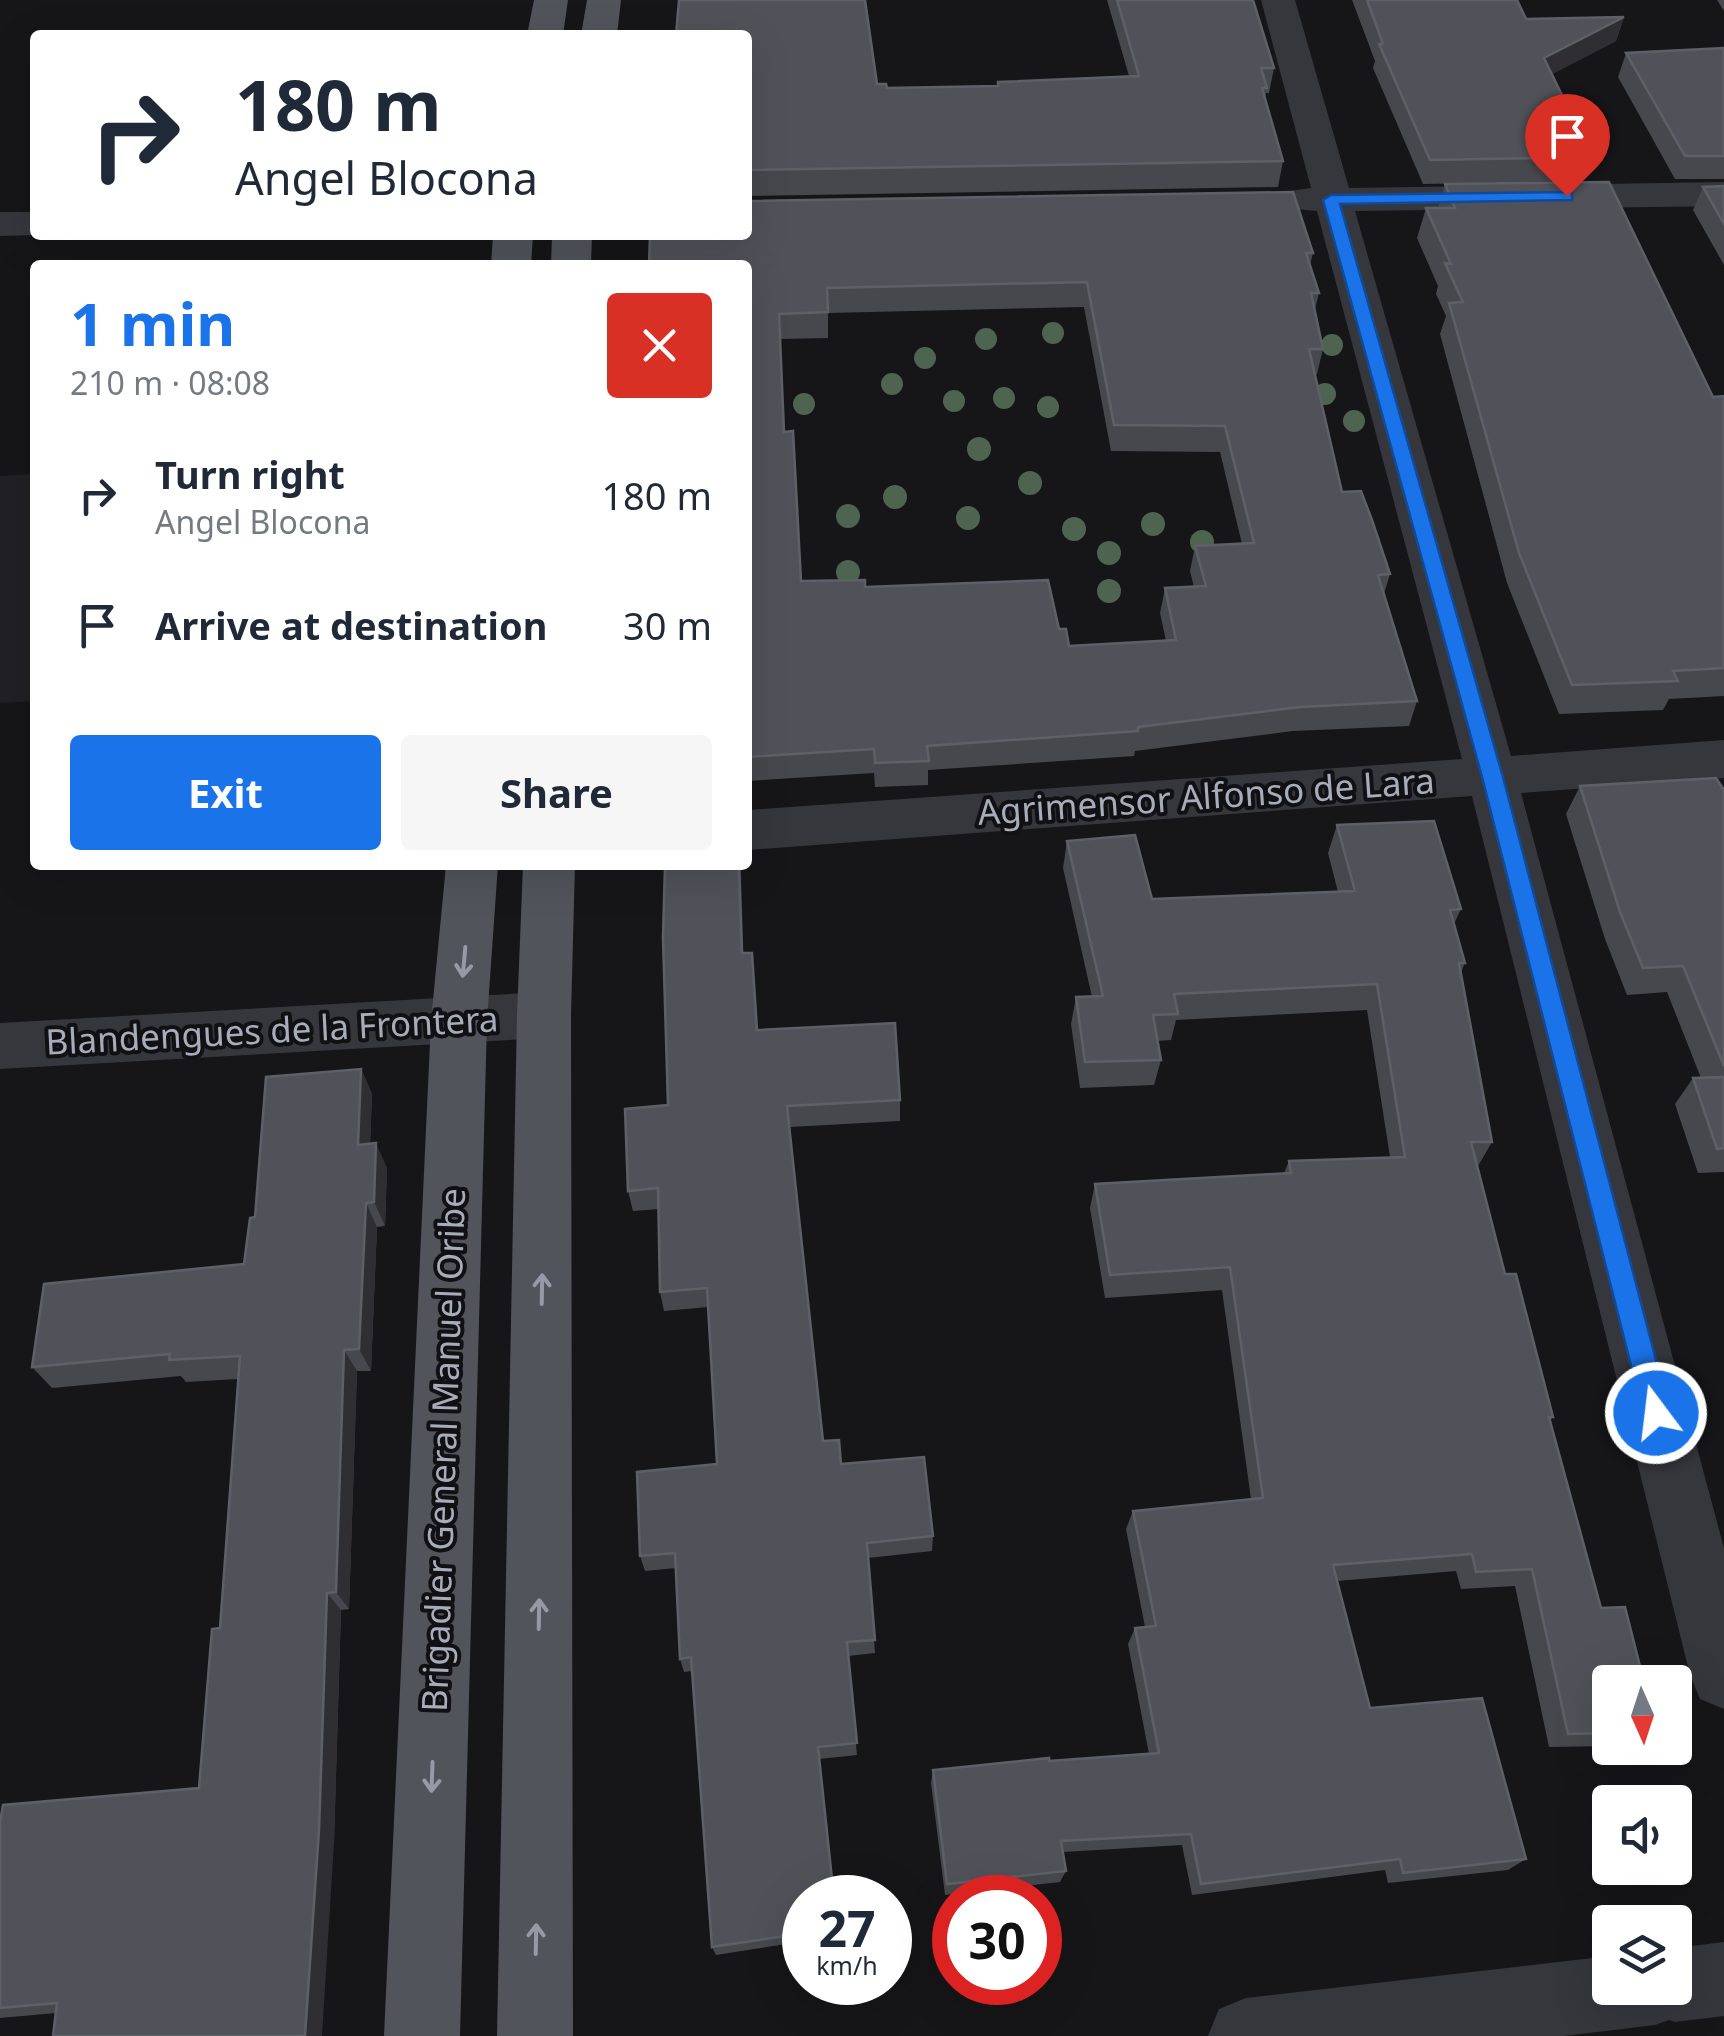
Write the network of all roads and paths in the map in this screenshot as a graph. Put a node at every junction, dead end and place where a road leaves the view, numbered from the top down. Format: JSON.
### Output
{"nodes":[{"id":1,"x":551,"y":0,"type":"edge"},
{"id":2,"x":604,"y":0,"type":"edge"},
{"id":3,"x":1278,"y":0,"type":"edge"},
{"id":4,"x":546,"y":30,"type":"edge"},
{"id":5,"x":600,"y":30,"type":"edge"},
{"id":6,"x":1724,"y":194,"type":"edge"},
{"id":7,"x":1331,"y":200,"type":"junction"},
{"id":8,"x":1253,"y":201,"type":"edge"},
{"id":9,"x":0,"y":224,"type":"edge"},
{"id":10,"x":30,"y":224,"type":"edge"},
{"id":11,"x":1724,"y":758,"type":"edge"},
{"id":12,"x":1492,"y":777,"type":"junction"},
{"id":13,"x":752,"y":830,"type":"edge"},
{"id":14,"x":472,"y":870,"type":"edge"},
{"id":15,"x":549,"y":870,"type":"edge"},
{"id":16,"x":544,"y":1016,"type":"junction"},
{"id":17,"x":460,"y":1021,"type":"junction"},
{"id":18,"x":0,"y":1046,"type":"edge"},
{"id":19,"x":1724,"y":1675,"type":"edge"},
{"id":20,"x":1724,"y":1979,"type":"edge"},
{"id":21,"x":1692,"y":1983,"type":"edge"},
{"id":22,"x":1592,"y":1995,"type":"edge"},
{"id":23,"x":422,"y":2036,"type":"edge"},
{"id":24,"x":535,"y":2036,"type":"edge"},
{"id":25,"x":1246,"y":2036,"type":"edge"}],
"edges":[{"from":1,"to":4,"type":"main road"},
{"from":2,"to":5,"type":"main road"},
{"from":3,"to":7,"type":"street"},
{"from":6,"to":7,"type":"street"},
{"from":7,"to":8,"type":"street"},
{"from":7,"to":12,"type":"street"},
{"from":9,"to":10,"type":"street"},
{"from":11,"to":12,"type":"street","name":"Agrimensor Alfonso de Lara"},
{"from":12,"to":13,"type":"street","name":"Agrimensor Alfonso de Lara"},
{"from":12,"to":19,"type":"street"},
{"from":14,"to":17,"type":"main road","name":"Brigadier General Manuel Oribe","one_way":true},
{"from":15,"to":16,"type":"main road"},
{"from":16,"to":17,"type":"street","name":"Blandengues de la Frontera"},
{"from":24,"to":16,"type":"main road","one_way":true},
{"from":17,"to":18,"type":"street","name":"Blandengues de la Frontera"},
{"from":17,"to":23,"type":"main road","name":"Brigadier General Manuel Oribe","one_way":true},
{"from":20,"to":21,"type":"street"},
{"from":22,"to":25,"type":"street"}]}
